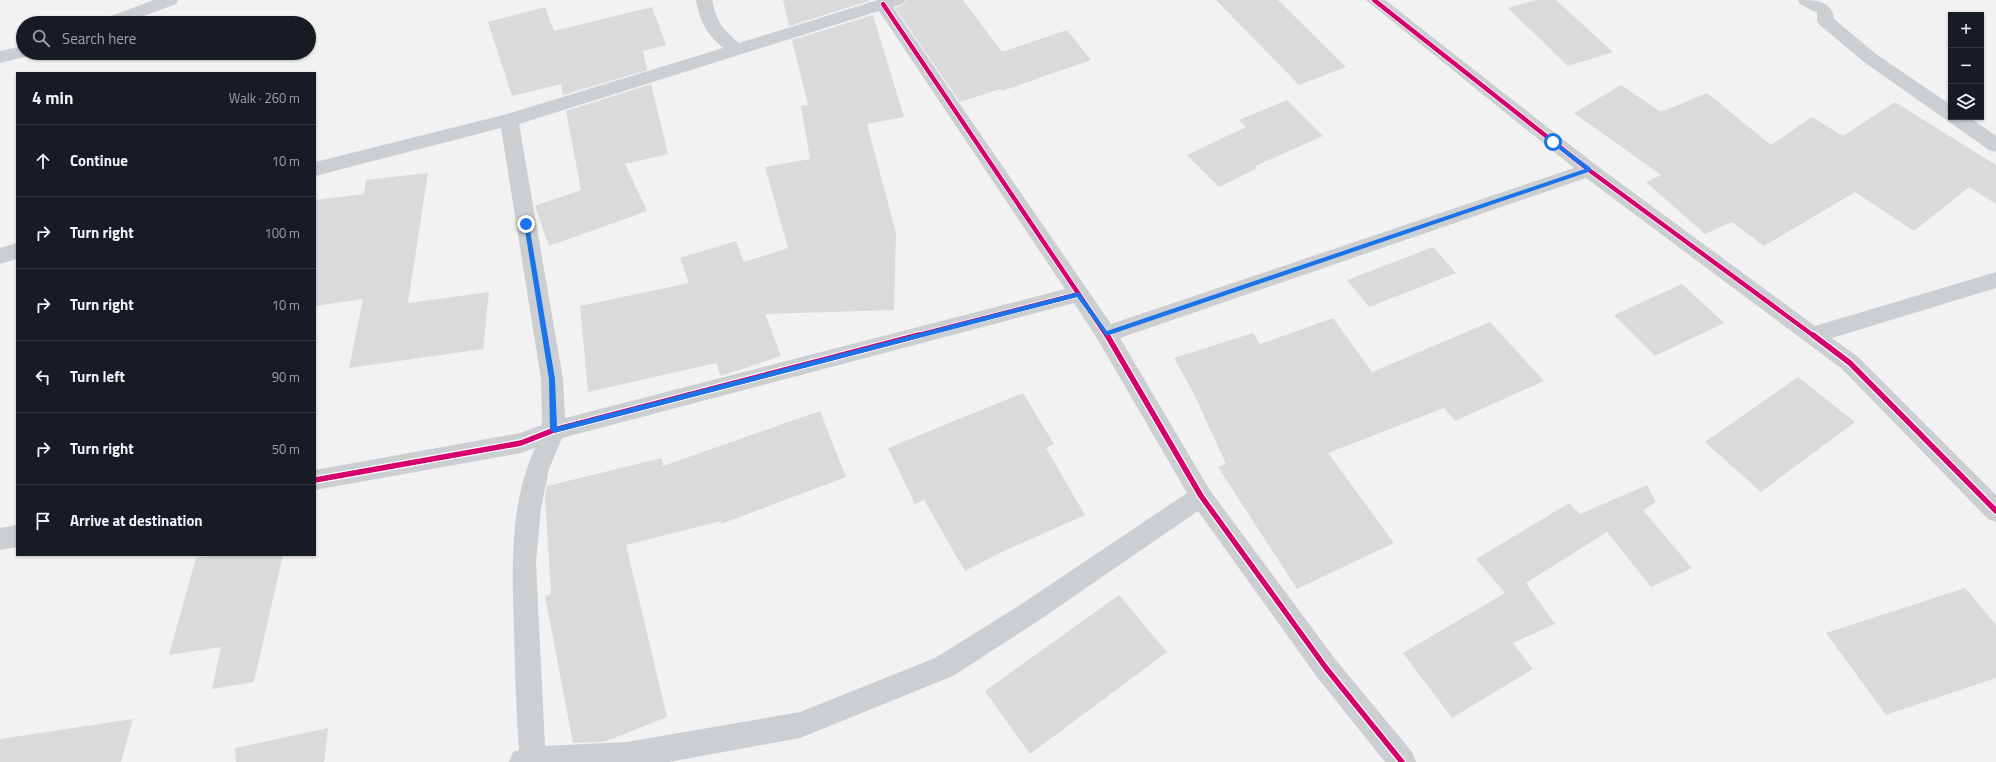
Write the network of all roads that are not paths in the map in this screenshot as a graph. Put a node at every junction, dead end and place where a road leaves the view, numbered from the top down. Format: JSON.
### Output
{"nodes":[{"id":1,"x":170,"y":0,"type":"edge"},
{"id":2,"x":704,"y":0,"type":"edge"},
{"id":3,"x":1374,"y":0,"type":"edge"},
{"id":4,"x":1806,"y":0,"type":"edge"},
{"id":5,"x":890,"y":2,"type":"edge"},
{"id":6,"x":1832,"y":5,"type":"edge"},
{"id":7,"x":128,"y":16,"type":"edge"},
{"id":8,"x":736,"y":50,"type":"junction"},
{"id":9,"x":16,"y":54,"type":"edge"},
{"id":10,"x":0,"y":57,"type":"edge"},
{"id":11,"x":1948,"y":112,"type":"edge"},
{"id":12,"x":509,"y":120,"type":"junction"},
{"id":13,"x":1960,"y":120,"type":"edge"},
{"id":14,"x":1996,"y":145,"type":"edge"},
{"id":15,"x":316,"y":169,"type":"edge"},
{"id":16,"x":1589,"y":170,"type":"junction"},
{"id":17,"x":16,"y":251,"type":"edge"},
{"id":18,"x":0,"y":256,"type":"edge"},
{"id":19,"x":1996,"y":280,"type":"edge"},
{"id":20,"x":1079,"y":294,"type":"junction"},
{"id":21,"x":1106,"y":334,"type":"junction"},
{"id":22,"x":1813,"y":335,"type":"junction"},
{"id":23,"x":554,"y":430,"type":"junction"},
{"id":24,"x":316,"y":480,"type":"edge"},
{"id":25,"x":1201,"y":496,"type":"junction"},
{"id":26,"x":1996,"y":511,"type":"edge"},
{"id":27,"x":16,"y":536,"type":"edge"},
{"id":28,"x":0,"y":539,"type":"edge"},
{"id":29,"x":528,"y":761,"type":"edge"},
{"id":30,"x":1402,"y":762,"type":"edge"}],
"edges":[{"from":1,"to":7,"type":"street"},
{"from":2,"to":8,"type":"street"},
{"from":3,"to":16,"type":"street"},
{"from":4,"to":6,"type":"street"},
{"from":5,"to":8,"type":"street"},
{"from":5,"to":20,"type":"street"},
{"from":6,"to":11,"type":"street"},
{"from":8,"to":12,"type":"street"},
{"from":9,"to":10,"type":"street"},
{"from":12,"to":15,"type":"street"},
{"from":12,"to":23,"type":"street"},
{"from":13,"to":14,"type":"street"},
{"from":16,"to":21,"type":"street"},
{"from":16,"to":22,"type":"street"},
{"from":17,"to":18,"type":"street"},
{"from":19,"to":22,"type":"street"},
{"from":20,"to":21,"type":"street"},
{"from":20,"to":23,"type":"street"},
{"from":21,"to":25,"type":"street"},
{"from":22,"to":26,"type":"street"},
{"from":23,"to":24,"type":"street"},
{"from":23,"to":29,"type":"street"},
{"from":25,"to":29,"type":"street"},
{"from":25,"to":30,"type":"street"},
{"from":27,"to":28,"type":"street"}]}
